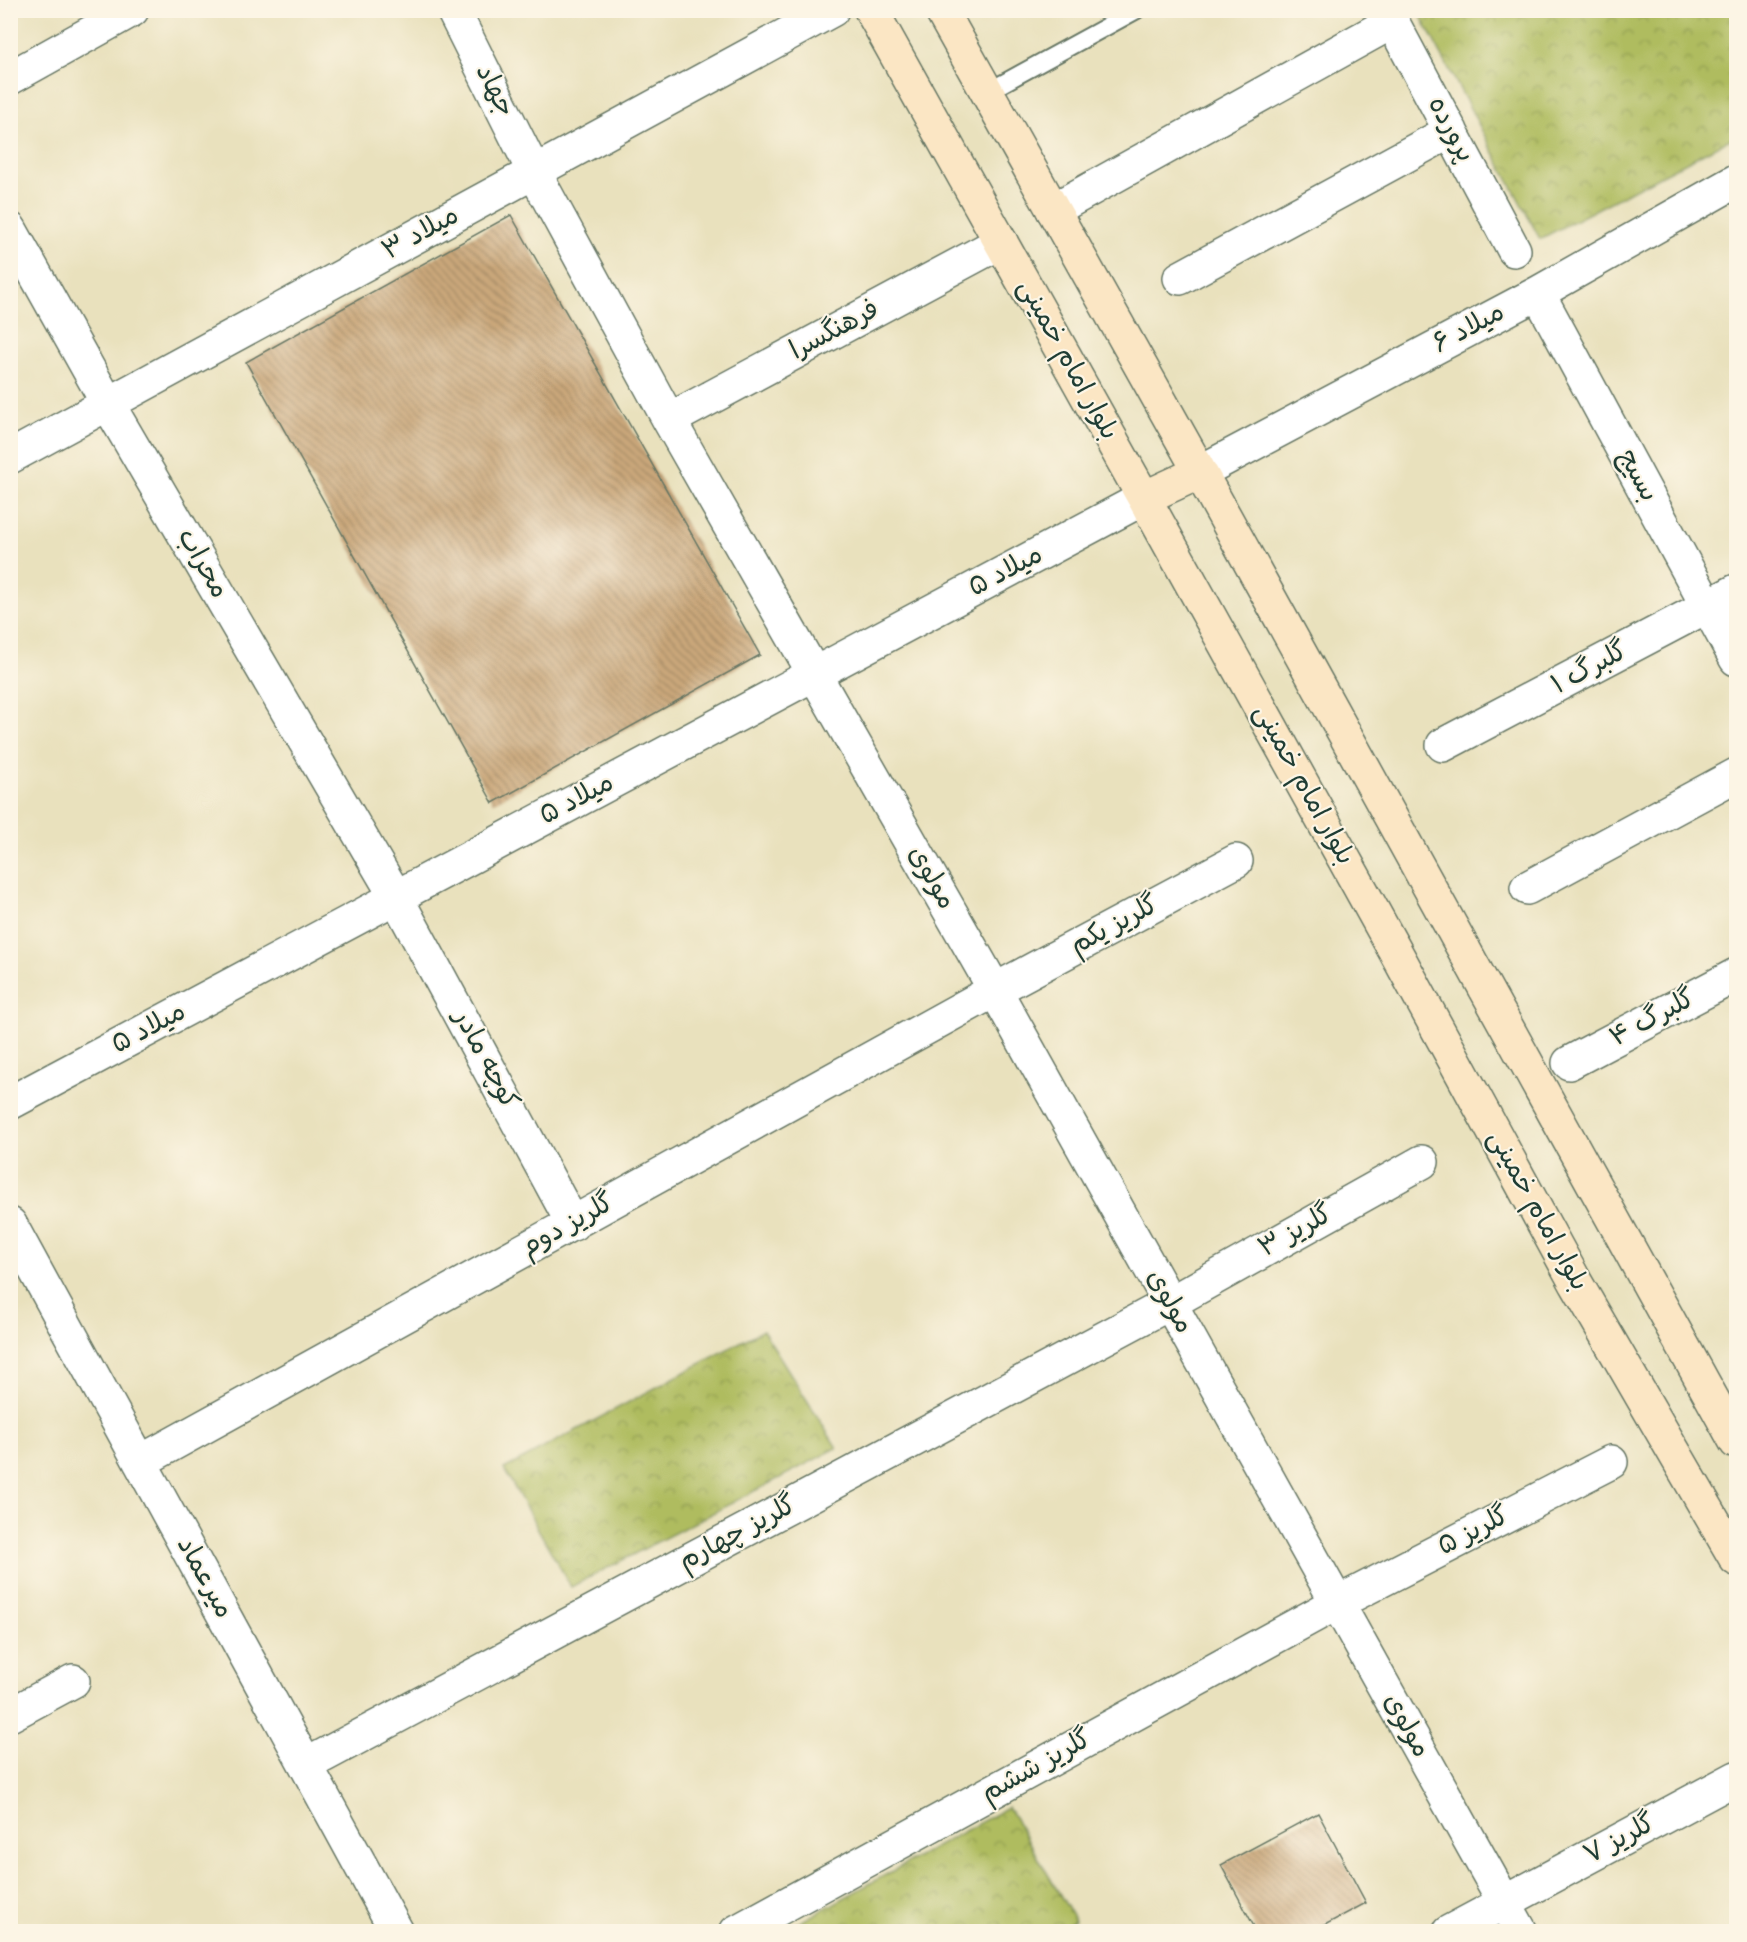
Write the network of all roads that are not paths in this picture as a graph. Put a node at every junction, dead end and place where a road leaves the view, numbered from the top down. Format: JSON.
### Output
{"nodes":[{"id":1,"x":132,"y":10,"type":"edge"},
{"id":2,"x":453,"y":10,"type":"edge"},
{"id":3,"x":832,"y":10,"type":"edge"},
{"id":4,"x":870,"y":10,"type":"edge"},
{"id":5,"x":941,"y":10,"type":"edge"},
{"id":6,"x":1137,"y":10,"type":"edge"},
{"id":7,"x":1389,"y":16,"type":"edge"},
{"id":8,"x":10,"y":78,"type":"edge"},
{"id":9,"x":987,"y":93,"type":"junction"},
{"id":10,"x":1450,"y":131,"type":"junction"},
{"id":11,"x":534,"y":172,"type":"junction"},
{"id":12,"x":1737,"y":181,"type":"edge"},
{"id":13,"x":1053,"y":210,"type":"junction"},
{"id":14,"x":10,"y":229,"type":"edge"},
{"id":15,"x":1001,"y":242,"type":"junction"},
{"id":16,"x":1514,"y":250,"type":"dead end"},
{"id":17,"x":1180,"y":278,"type":"dead end"},
{"id":18,"x":1538,"y":293,"type":"junction"},
{"id":19,"x":108,"y":404,"type":"junction"},
{"id":20,"x":669,"y":420,"type":"junction"},
{"id":21,"x":10,"y":457,"type":"edge"},
{"id":22,"x":1200,"y":472,"type":"junction"},
{"id":23,"x":1144,"y":498,"type":"junction"},
{"id":24,"x":1737,"y":591,"type":"edge"},
{"id":25,"x":1708,"y":607,"type":"junction"},
{"id":26,"x":1737,"y":659,"type":"edge"},
{"id":27,"x":814,"y":674,"type":"junction"},
{"id":28,"x":1443,"y":746,"type":"dead end"},
{"id":29,"x":1737,"y":775,"type":"edge"},
{"id":30,"x":1236,"y":861,"type":"dead end"},
{"id":31,"x":1527,"y":888,"type":"dead end"},
{"id":32,"x":396,"y":897,"type":"junction"},
{"id":33,"x":1737,"y":975,"type":"edge"},
{"id":34,"x":995,"y":990,"type":"junction"},
{"id":35,"x":1569,"y":1064,"type":"dead end"},
{"id":36,"x":10,"y":1103,"type":"edge"},
{"id":37,"x":1422,"y":1162,"type":"dead end"},
{"id":38,"x":10,"y":1224,"type":"edge"},
{"id":39,"x":573,"y":1224,"type":"junction"},
{"id":40,"x":1170,"y":1303,"type":"junction"},
{"id":41,"x":1737,"y":1442,"type":"edge"},
{"id":42,"x":140,"y":1462,"type":"junction"},
{"id":43,"x":1611,"y":1462,"type":"dead end"},
{"id":44,"x":1737,"y":1559,"type":"edge"},
{"id":45,"x":1337,"y":1603,"type":"junction"},
{"id":46,"x":73,"y":1681,"type":"dead end"},
{"id":47,"x":10,"y":1715,"type":"edge"},
{"id":48,"x":306,"y":1765,"type":"junction"},
{"id":49,"x":1737,"y":1778,"type":"edge"},
{"id":50,"x":1504,"y":1901,"type":"junction"},
{"id":51,"x":397,"y":1932,"type":"edge"},
{"id":52,"x":736,"y":1932,"type":"edge"},
{"id":53,"x":1449,"y":1932,"type":"edge"},
{"id":54,"x":1521,"y":1932,"type":"edge"}],
"edges":[{"from":1,"to":8,"type":"street"},
{"from":2,"to":11,"type":"street","name":"جهاد"},
{"from":3,"to":11,"type":"street","name":"میلاد ۳"},
{"from":4,"to":15,"type":"street","name":"بلوار امام خمینی"},
{"from":5,"to":9,"type":"street"},
{"from":6,"to":9,"type":"lane"},
{"from":7,"to":10,"type":"street","name":"پرورده"},
{"from":7,"to":13,"type":"street"},
{"from":9,"to":13,"type":"street"},
{"from":10,"to":16,"type":"street","name":"پرورده"},
{"from":10,"to":17,"type":"street"},
{"from":11,"to":19,"type":"street","name":"میلاد ۳"},
{"from":11,"to":20,"type":"street"},
{"from":12,"to":18,"type":"street","name":"میلاد ۶"},
{"from":13,"to":22,"type":"street"},
{"from":14,"to":19,"type":"street","name":"محراب"},
{"from":15,"to":20,"type":"street","name":"فرهنگسرا"},
{"from":15,"to":23,"type":"street","name":"بلوار امام خمینی"},
{"from":18,"to":22,"type":"street","name":"میلاد ۶"},
{"from":18,"to":25,"type":"street","name":"بسیج"},
{"from":19,"to":21,"type":"street","name":"میلاد ۳"},
{"from":19,"to":32,"type":"street","name":"محراب"},
{"from":20,"to":27,"type":"street"},
{"from":22,"to":23,"type":"street"},
{"from":22,"to":41,"type":"street"},
{"from":23,"to":27,"type":"street","name":"میلاد ۵"},
{"from":23,"to":44,"type":"street","name":"بلوار امام خمینی"},
{"from":24,"to":25,"type":"street","name":"گلبرگ ۱"},
{"from":25,"to":26,"type":"street","name":"بسیج"},
{"from":25,"to":28,"type":"street","name":"گلبرگ ۱"},
{"from":27,"to":32,"type":"street","name":"میلاد ۵"},
{"from":27,"to":34,"type":"street","name":"مولوی"},
{"from":29,"to":31,"type":"street"},
{"from":30,"to":34,"type":"street","name":"گلریز یکم"},
{"from":32,"to":36,"type":"street","name":"میلاد ۵"},
{"from":32,"to":39,"type":"street","name":"کوچه مادر"},
{"from":33,"to":35,"type":"street","name":"گلبرگ ۴"},
{"from":34,"to":39,"type":"street","name":"گلریز دوم"},
{"from":34,"to":40,"type":"street","name":"مولوی"},
{"from":37,"to":40,"type":"street","name":"گلریز ۳"},
{"from":38,"to":42,"type":"street","name":"میرعماد"},
{"from":39,"to":42,"type":"street","name":"گلریز دوم"},
{"from":40,"to":45,"type":"street","name":"مولوی"},
{"from":40,"to":48,"type":"street","name":"گلریز چهارم"},
{"from":42,"to":48,"type":"street","name":"میرعماد"},
{"from":43,"to":45,"type":"street","name":"گلریز ۵"},
{"from":45,"to":50,"type":"street","name":"مولوی"},
{"from":45,"to":52,"type":"street","name":"گلریز ششم"},
{"from":46,"to":47,"type":"street"},
{"from":48,"to":51,"type":"street","name":"میرعماد"},
{"from":49,"to":50,"type":"street","name":"گلریز ۷"},
{"from":50,"to":53,"type":"street","name":"گلریز ۷"},
{"from":50,"to":54,"type":"street","name":"مولوی"}]}
